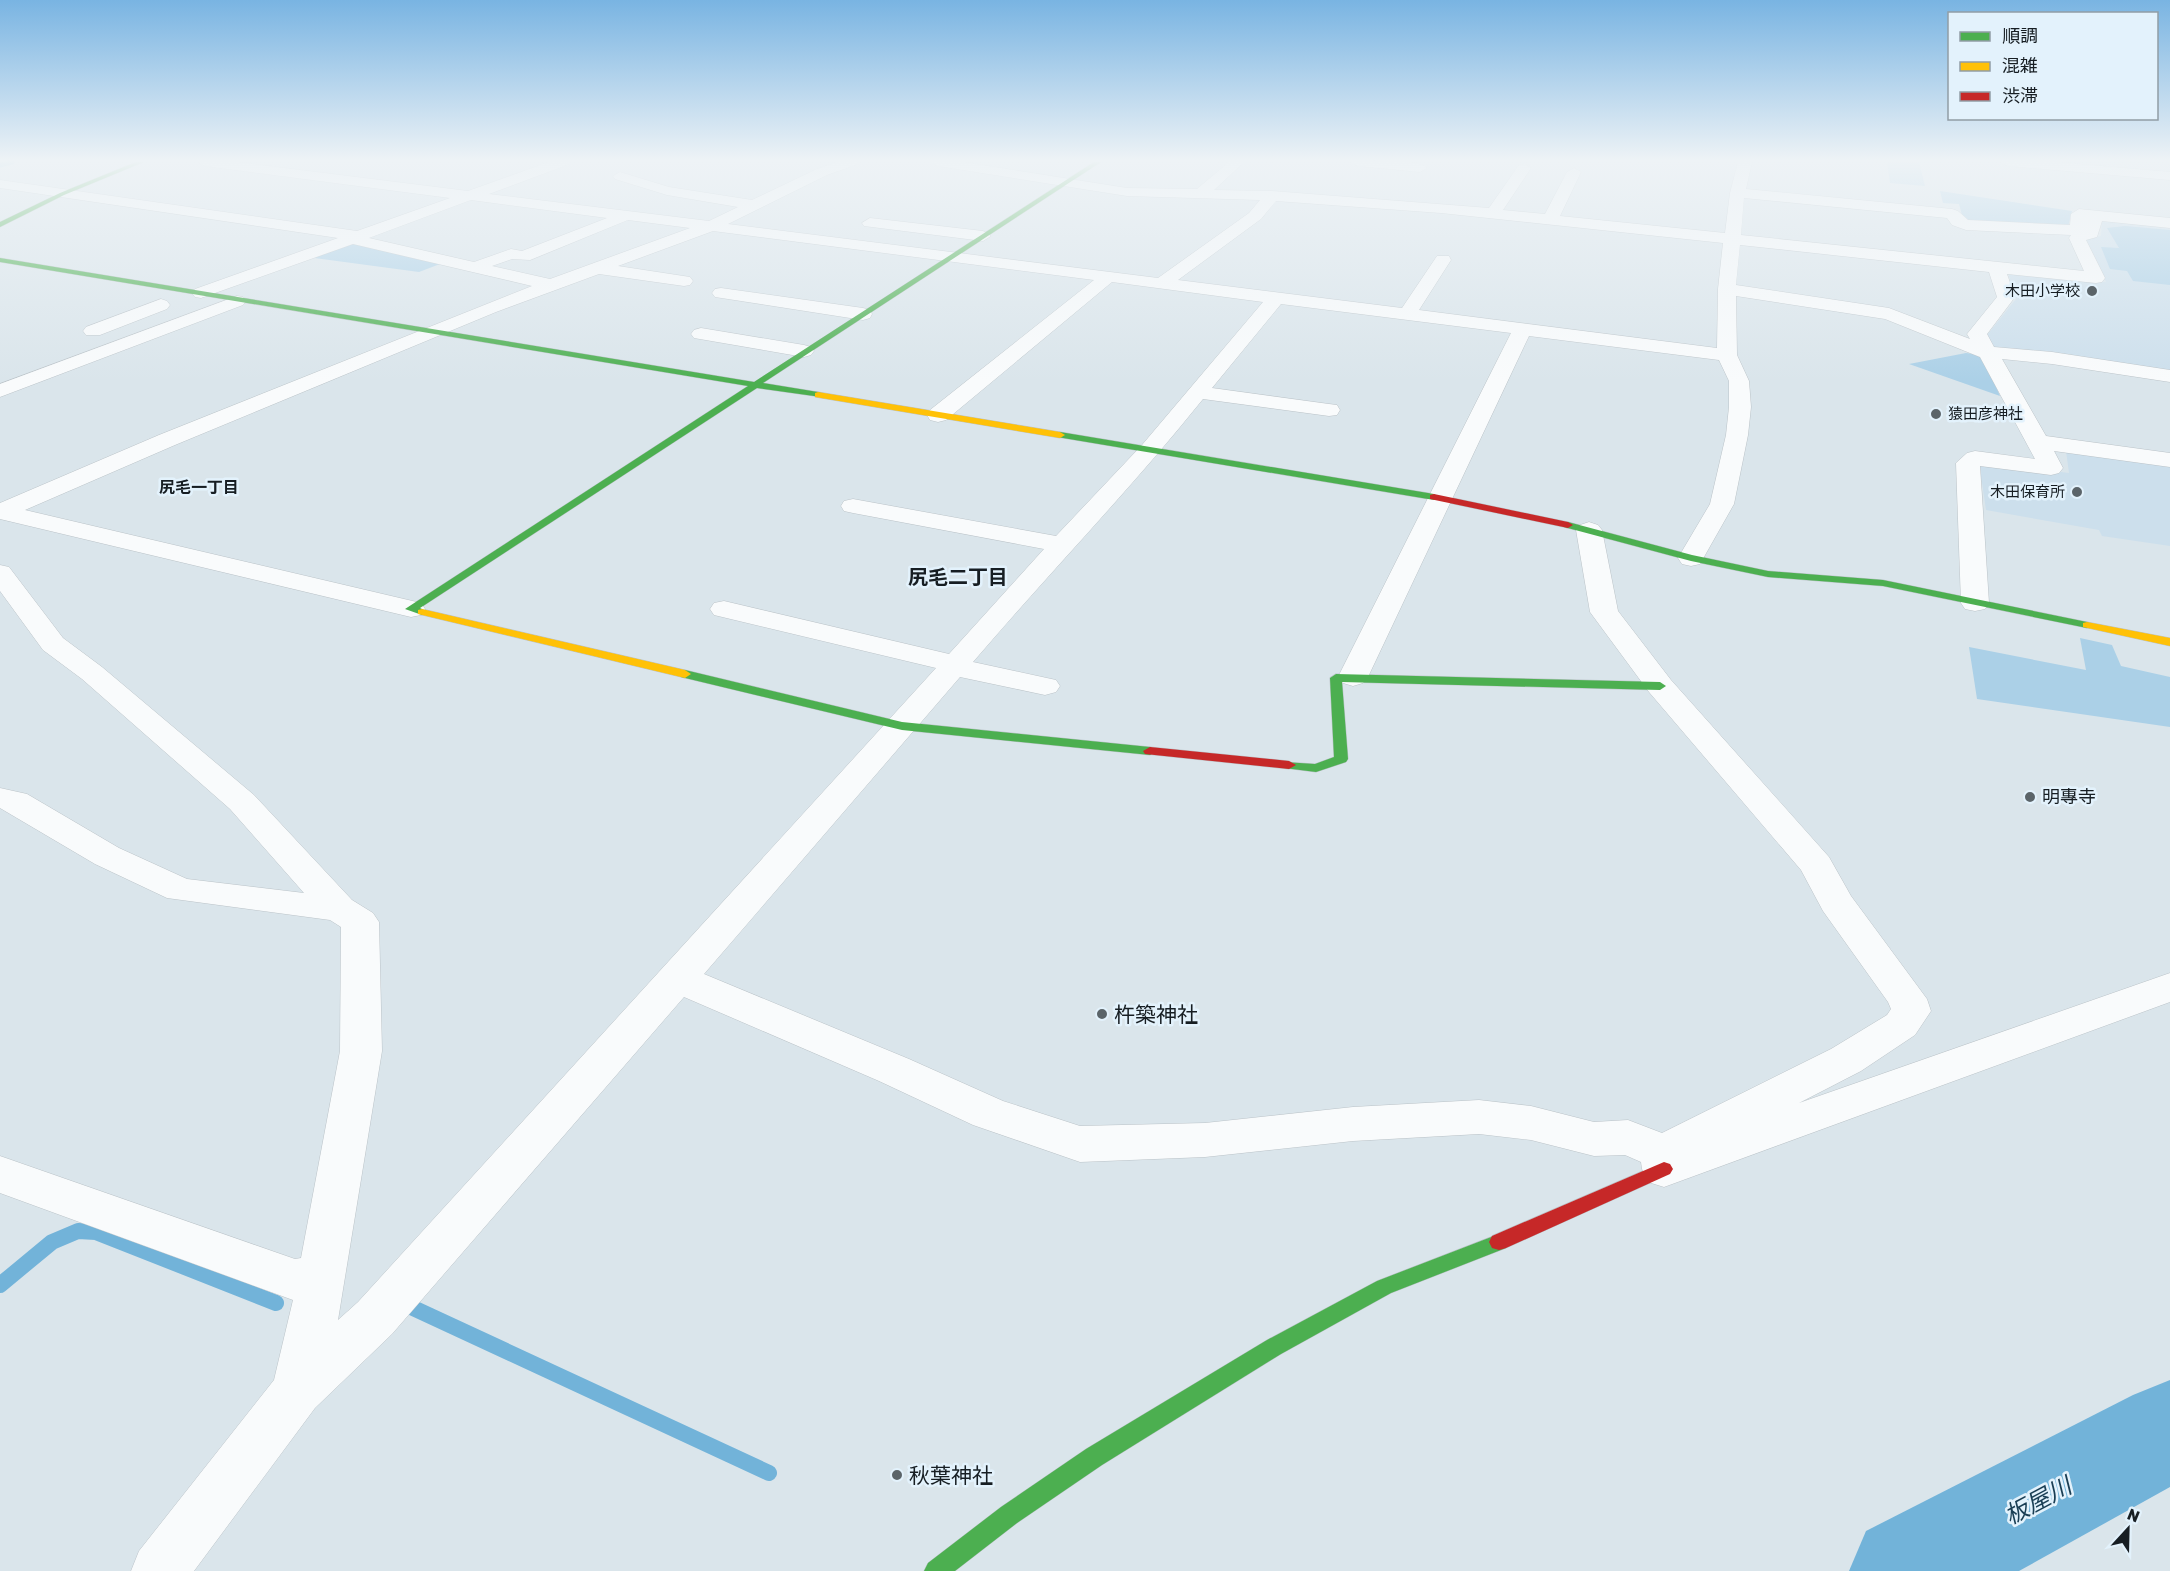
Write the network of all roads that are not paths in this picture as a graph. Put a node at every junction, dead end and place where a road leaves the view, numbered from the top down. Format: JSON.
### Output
{"nodes":[{"id":1,"x":343,"y":235,"type":"edge"},
{"id":2,"x":359,"y":235,"type":"edge"},
{"id":3,"x":577,"y":235,"type":"edge"},
{"id":4,"x":686,"y":235,"type":"edge"},
{"id":5,"x":776,"y":235,"type":"edge"},
{"id":6,"x":976,"y":235,"type":"edge"},
{"id":7,"x":1228,"y":235,"type":"edge"},
{"id":8,"x":1698,"y":235,"type":"edge"},
{"id":9,"x":1734,"y":235,"type":"edge"},
{"id":10,"x":2086,"y":235,"type":"edge"},
{"id":11,"x":982,"y":236,"type":"joint"},
{"id":12,"x":354,"y":237,"type":"junction"},
{"id":13,"x":1734,"y":239,"type":"junction"},
{"id":14,"x":950,"y":257,"type":"junction"},
{"id":15,"x":0,"y":260,"type":"edge"},
{"id":16,"x":1443,"y":260,"type":"dead end"},
{"id":17,"x":474,"y":267,"type":"junction"},
{"id":18,"x":1996,"y":267,"type":"junction"},
{"id":19,"x":597,"y":268,"type":"junction"},
{"id":20,"x":1108,"y":277,"type":"junction"},
{"id":21,"x":684,"y":281,"type":"dead end"},
{"id":22,"x":1161,"y":284,"type":"junction"},
{"id":23,"x":551,"y":285,"type":"junction"},
{"id":24,"x":1727,"y":289,"type":"junction"},
{"id":25,"x":199,"y":292,"type":"junction"},
{"id":26,"x":721,"y":293,"type":"dead end"},
{"id":27,"x":1275,"y":299,"type":"junction"},
{"id":28,"x":237,"y":301,"type":"junction"},
{"id":29,"x":863,"y":314,"type":"junction"},
{"id":30,"x":1407,"y":315,"type":"junction"},
{"id":31,"x":1522,"y":330,"type":"junction"},
{"id":32,"x":93,"y":331,"type":"dead end"},
{"id":33,"x":432,"y":331,"type":"junction"},
{"id":34,"x":701,"y":334,"type":"dead end"},
{"id":35,"x":804,"y":351,"type":"junction"},
{"id":36,"x":1986,"y":352,"type":"junction"},
{"id":37,"x":1727,"y":355,"type":"junction"},
{"id":38,"x":2170,"y":376,"type":"edge"},
{"id":39,"x":755,"y":383,"type":"junction"},
{"id":40,"x":0,"y":391,"type":"edge"},
{"id":41,"x":1197,"y":392,"type":"junction"},
{"id":42,"x":1329,"y":410,"type":"dead end"},
{"id":43,"x":938,"y":414,"type":"junction"},
{"id":44,"x":2038,"y":442,"type":"junction"},
{"id":45,"x":1150,"y":450,"type":"junction"},
{"id":46,"x":2170,"y":460,"type":"edge"},
{"id":47,"x":1440,"y":498,"type":"junction"},
{"id":48,"x":854,"y":506,"type":"dead end"},
{"id":49,"x":0,"y":512,"type":"edge"},
{"id":50,"x":1589,"y":530,"type":"junction"},
{"id":51,"x":1062,"y":545,"type":"junction"},
{"id":52,"x":1691,"y":558,"type":"junction"},
{"id":53,"x":0,"y":573,"type":"edge"},
{"id":54,"x":1975,"y":603,"type":"junction"},
{"id":55,"x":411,"y":609,"type":"junction"},
{"id":56,"x":724,"y":609,"type":"dead end"},
{"id":57,"x":2170,"y":642,"type":"edge"},
{"id":58,"x":954,"y":665,"type":"junction"},
{"id":59,"x":1353,"y":677,"type":"junction"},
{"id":60,"x":1046,"y":686,"type":"dead end"},
{"id":61,"x":1660,"y":686,"type":"junction"},
{"id":62,"x":902,"y":726,"type":"junction"},
{"id":63,"x":0,"y":798,"type":"edge"},
{"id":64,"x":339,"y":909,"type":"junction"},
{"id":65,"x":677,"y":979,"type":"junction"},
{"id":66,"x":2170,"y":987,"type":"edge"},
{"id":67,"x":1664,"y":1161,"type":"junction"},
{"id":68,"x":0,"y":1173,"type":"edge"},
{"id":69,"x":321,"y":1278,"type":"junction"},
{"id":70,"x":297,"y":1390,"type":"junction"},
{"id":71,"x":159,"y":1571,"type":"edge"},
{"id":72,"x":936,"y":1571,"type":"edge"}],
"edges":[{"from":1,"to":12,"type":"street"},
{"from":2,"to":12,"type":"street"},
{"from":3,"to":17,"type":"street"},
{"from":4,"to":19,"type":"street"},
{"from":5,"to":14,"type":"street"},
{"from":6,"to":11,"type":"street"},
{"from":7,"to":22,"type":"street"},
{"from":8,"to":13,"type":"street"},
{"from":9,"to":13,"type":"street"},
{"from":10,"to":18,"type":"street"},
{"from":11,"to":14,"type":"street"},
{"from":12,"to":17,"type":"street"},
{"from":12,"to":25,"type":"street"},
{"from":13,"to":18,"type":"street"},
{"from":13,"to":24,"type":"street"},
{"from":14,"to":20,"type":"street"},
{"from":14,"to":29,"type":"street"},
{"from":15,"to":25,"type":"street"},
{"from":16,"to":30,"type":"street"},
{"from":17,"to":23,"type":"street"},
{"from":18,"to":36,"type":"street"},
{"from":19,"to":21,"type":"street"},
{"from":19,"to":23,"type":"street"},
{"from":20,"to":22,"type":"street"},
{"from":20,"to":43,"type":"street"},
{"from":22,"to":27,"type":"street"},
{"from":23,"to":33,"type":"street"},
{"from":24,"to":36,"type":"street"},
{"from":24,"to":37,"type":"street"},
{"from":25,"to":28,"type":"street"},
{"from":25,"to":32,"type":"street"},
{"from":26,"to":29,"type":"street"},
{"from":27,"to":30,"type":"street"},
{"from":27,"to":41,"type":"street"},
{"from":28,"to":33,"type":"street"},
{"from":28,"to":40,"type":"street"},
{"from":29,"to":35,"type":"street"},
{"from":30,"to":31,"type":"street"},
{"from":31,"to":37,"type":"street"},
{"from":31,"to":47,"type":"street"},
{"from":33,"to":39,"type":"street"},
{"from":33,"to":49,"type":"street"},
{"from":34,"to":35,"type":"street"},
{"from":35,"to":39,"type":"street"},
{"from":36,"to":38,"type":"street"},
{"from":36,"to":44,"type":"street"},
{"from":37,"to":52,"type":"street"},
{"from":39,"to":43,"type":"street"},
{"from":39,"to":55,"type":"street"},
{"from":41,"to":42,"type":"street"},
{"from":41,"to":45,"type":"street"},
{"from":43,"to":45,"type":"street"},
{"from":44,"to":46,"type":"street"},
{"from":44,"to":54,"type":"street"},
{"from":45,"to":47,"type":"street"},
{"from":45,"to":51,"type":"street"},
{"from":47,"to":50,"type":"street"},
{"from":47,"to":59,"type":"street"},
{"from":48,"to":51,"type":"street"},
{"from":49,"to":55,"type":"street"},
{"from":50,"to":52,"type":"street"},
{"from":50,"to":61,"type":"street"},
{"from":51,"to":58,"type":"street"},
{"from":52,"to":54,"type":"street"},
{"from":53,"to":64,"type":"street"},
{"from":54,"to":57,"type":"street"},
{"from":55,"to":62,"type":"street"},
{"from":56,"to":58,"type":"street"},
{"from":58,"to":60,"type":"street"},
{"from":58,"to":62,"type":"street"},
{"from":59,"to":61,"type":"street"},
{"from":59,"to":62,"type":"street"},
{"from":61,"to":67,"type":"street"},
{"from":62,"to":65,"type":"street"},
{"from":63,"to":64,"type":"street"},
{"from":64,"to":69,"type":"street"},
{"from":65,"to":67,"type":"street"},
{"from":65,"to":70,"type":"street"},
{"from":66,"to":67,"type":"street"},
{"from":67,"to":72,"type":"street"},
{"from":68,"to":69,"type":"street"},
{"from":69,"to":70,"type":"street"},
{"from":70,"to":71,"type":"street"}]}
